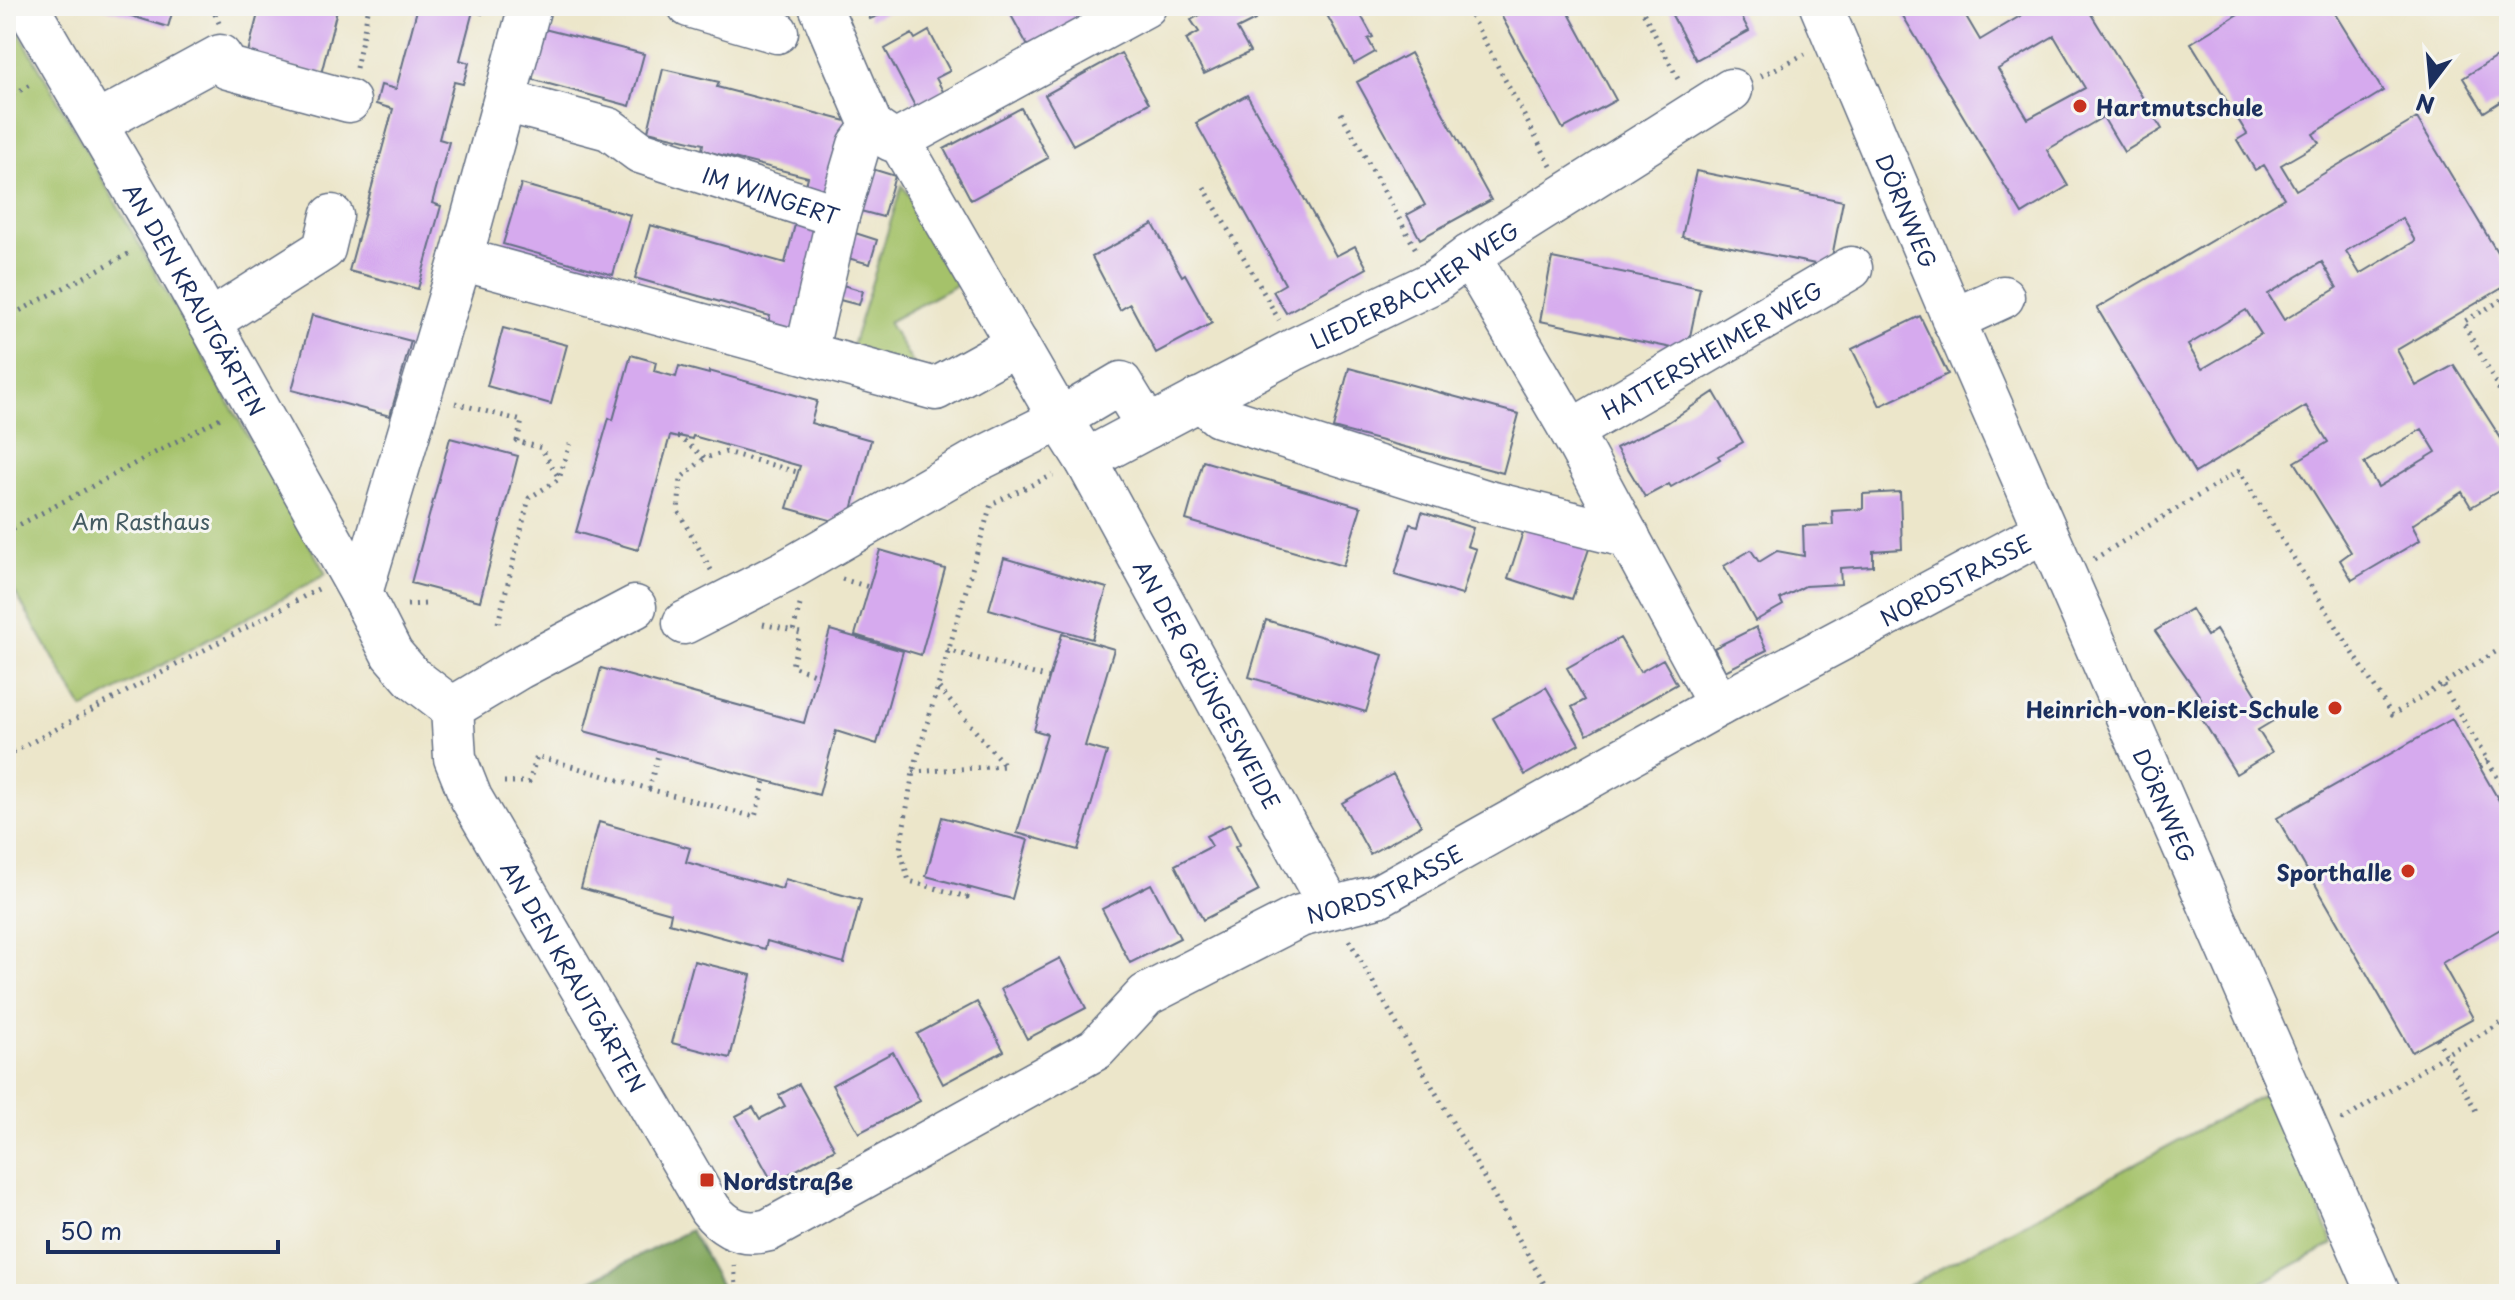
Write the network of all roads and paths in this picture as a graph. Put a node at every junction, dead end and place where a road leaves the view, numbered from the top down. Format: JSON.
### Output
{"nodes":[{"id":1,"x":27,"y":6,"type":"edge"},
{"id":2,"x":369,"y":6,"type":"edge"},
{"id":3,"x":530,"y":6,"type":"edge"},
{"id":4,"x":692,"y":6,"type":"edge"},
{"id":5,"x":1145,"y":6,"type":"edge"},
{"id":6,"x":1640,"y":6,"type":"edge"},
{"id":7,"x":822,"y":13,"type":"edge"},
{"id":8,"x":1471,"y":16,"type":"dead end"},
{"id":9,"x":1827,"y":23,"type":"edge"},
{"id":10,"x":1731,"y":90,"type":"joint"},
{"id":11,"x":349,"y":101,"type":"joint"},
{"id":12,"x":505,"y":101,"type":"junction"},
{"id":13,"x":1341,"y":113,"type":"dead end"},
{"id":14,"x":1695,"y":113,"type":"junction"},
{"id":15,"x":97,"y":123,"type":"junction"},
{"id":16,"x":886,"y":134,"type":"junction"},
{"id":17,"x":1204,"y":187,"type":"dead end"},
{"id":18,"x":1567,"y":195,"type":"junction"},
{"id":19,"x":332,"y":216,"type":"dead end"},
{"id":20,"x":838,"y":216,"type":"junction"},
{"id":21,"x":161,"y":236,"type":"junction"},
{"id":22,"x":1469,"y":256,"type":"junction"},
{"id":23,"x":461,"y":259,"type":"junction"},
{"id":24,"x":1851,"y":268,"type":"dead end"},
{"id":25,"x":1434,"y":282,"type":"junction"},
{"id":26,"x":2509,"y":296,"type":"edge"},
{"id":27,"x":2003,"y":297,"type":"dead end"},
{"id":28,"x":6,"y":318,"type":"edge"},
{"id":29,"x":1953,"y":320,"type":"junction"},
{"id":30,"x":209,"y":322,"type":"junction"},
{"id":31,"x":1017,"y":344,"type":"junction"},
{"id":32,"x":1295,"y":349,"type":"junction"},
{"id":33,"x":806,"y":353,"type":"junction"},
{"id":34,"x":421,"y":394,"type":"junction"},
{"id":35,"x":1199,"y":399,"type":"junction"},
{"id":36,"x":253,"y":400,"type":"junction"},
{"id":37,"x":2509,"y":408,"type":"edge"},
{"id":38,"x":1060,"y":419,"type":"junction"},
{"id":39,"x":1148,"y":427,"type":"junction"},
{"id":40,"x":1571,"y":431,"type":"junction"},
{"id":41,"x":678,"y":436,"type":"dead end"},
{"id":42,"x":570,"y":444,"type":"dead end"},
{"id":43,"x":705,"y":458,"type":"junction"},
{"id":44,"x":1086,"y":460,"type":"junction"},
{"id":45,"x":797,"y":472,"type":"dead end"},
{"id":46,"x":559,"y":479,"type":"junction"},
{"id":47,"x":2045,"y":531,"type":"junction"},
{"id":48,"x":6,"y":532,"type":"edge"},
{"id":49,"x":1629,"y":537,"type":"junction"},
{"id":50,"x":2065,"y":578,"type":"junction"},
{"id":51,"x":361,"y":593,"type":"junction"},
{"id":52,"x":803,"y":595,"type":"dead end"},
{"id":53,"x":728,"y":600,"type":"junction"},
{"id":54,"x":284,"y":605,"type":"dead end"},
{"id":55,"x":635,"y":607,"type":"dead end"},
{"id":56,"x":498,"y":623,"type":"dead end"},
{"id":57,"x":684,"y":623,"type":"dead end"},
{"id":58,"x":2509,"y":644,"type":"edge"},
{"id":59,"x":947,"y":650,"type":"junction"},
{"id":60,"x":817,"y":675,"type":"dead end"},
{"id":61,"x":1049,"y":678,"type":"dead end"},
{"id":62,"x":2442,"y":684,"type":"junction"},
{"id":63,"x":938,"y":687,"type":"junction"},
{"id":64,"x":1719,"y":705,"type":"junction"},
{"id":65,"x":452,"y":708,"type":"junction"},
{"id":66,"x":659,"y":751,"type":"dead end"},
{"id":67,"x":6,"y":756,"type":"edge"},
{"id":68,"x":2488,"y":760,"type":"junction"},
{"id":69,"x":2480,"y":767,"type":"dead end"},
{"id":70,"x":913,"y":772,"type":"junction"},
{"id":71,"x":765,"y":781,"type":"dead end"},
{"id":72,"x":463,"y":783,"type":"junction"},
{"id":73,"x":649,"y":789,"type":"junction"},
{"id":74,"x":2509,"y":797,"type":"edge"},
{"id":75,"x":969,"y":888,"type":"dead end"},
{"id":76,"x":1330,"y":907,"type":"junction"},
{"id":77,"x":2509,"y":1019,"type":"edge"},
{"id":78,"x":2437,"y":1038,"type":"dead end"},
{"id":79,"x":2446,"y":1054,"type":"junction"},
{"id":80,"x":2476,"y":1111,"type":"dead end"},
{"id":81,"x":2311,"y":1141,"type":"junction"},
{"id":82,"x":730,"y":1229,"type":"joint"},
{"id":83,"x":736,"y":1285,"type":"dead end"},
{"id":84,"x":727,"y":1294,"type":"edge"},
{"id":85,"x":1550,"y":1294,"type":"edge"},
{"id":86,"x":2379,"y":1294,"type":"edge"}],
"edges":[{"from":1,"to":15,"type":"street","name":"AN DEN KRAUTGÄRTEN"},
{"from":2,"to":11,"type":"path"},
{"from":3,"to":12,"type":"street"},
{"from":4,"to":7,"type":"street"},
{"from":5,"to":16,"type":"street"},
{"from":6,"to":14,"type":"path"},
{"from":7,"to":16,"type":"street"},
{"from":8,"to":18,"type":"path"},
{"from":9,"to":10,"type":"path"},
{"from":9,"to":29,"type":"street","name":"DÖRNWEG"},
{"from":10,"to":14,"type":"street","name":"LIEDERBACHER WEG"},
{"from":11,"to":15,"type":"street"},
{"from":12,"to":20,"type":"street","name":"IM WINGERT"},
{"from":12,"to":23,"type":"street"},
{"from":13,"to":25,"type":"path"},
{"from":14,"to":18,"type":"street","name":"LIEDERBACHER WEG"},
{"from":15,"to":21,"type":"street","name":"AN DEN KRAUTGÄRTEN"},
{"from":16,"to":20,"type":"street","name":"IM WINGERT"},
{"from":16,"to":31,"type":"street","name":"AN DER GRÜNGESWEIDE"},
{"from":17,"to":32,"type":"path"},
{"from":18,"to":22,"type":"street","name":"LIEDERBACHER WEG"},
{"from":19,"to":30,"type":"street"},
{"from":20,"to":33,"type":"street"},
{"from":21,"to":28,"type":"path"},
{"from":21,"to":30,"type":"street","name":"AN DEN KRAUTGÄRTEN"},
{"from":22,"to":25,"type":"street","name":"LIEDERBACHER WEG"},
{"from":22,"to":40,"type":"street"},
{"from":23,"to":33,"type":"street"},
{"from":23,"to":34,"type":"street"},
{"from":24,"to":40,"type":"street","name":"HATTERSHEIMER WEG"},
{"from":25,"to":32,"type":"street","name":"LIEDERBACHER WEG"},
{"from":26,"to":37,"type":"path"},
{"from":27,"to":29,"type":"street"},
{"from":29,"to":47,"type":"street","name":"DÖRNWEG"},
{"from":30,"to":36,"type":"street","name":"AN DEN KRAUTGÄRTEN"},
{"from":31,"to":33,"type":"street"},
{"from":31,"to":38,"type":"street","name":"AN DER GRÜNGESWEIDE"},
{"from":32,"to":35,"type":"street","name":"LIEDERBACHER WEG"},
{"from":34,"to":46,"type":"path"},
{"from":34,"to":51,"type":"street"},
{"from":35,"to":39,"type":"street","name":"LIEDERBACHER WEG"},
{"from":35,"to":49,"type":"street"},
{"from":36,"to":48,"type":"path"},
{"from":36,"to":51,"type":"street","name":"AN DEN KRAUTGÄRTEN"},
{"from":38,"to":39,"type":"street"},
{"from":38,"to":44,"type":"street","name":"AN DER GRÜNGESWEIDE"},
{"from":38,"to":53,"type":"street"},
{"from":39,"to":44,"type":"street","name":"LIEDERBACHER WEG"},
{"from":40,"to":49,"type":"street"},
{"from":41,"to":43,"type":"path"},
{"from":42,"to":46,"type":"path"},
{"from":43,"to":45,"type":"path"},
{"from":43,"to":53,"type":"path"},
{"from":44,"to":59,"type":"path"},
{"from":44,"to":76,"type":"street","name":"AN DER GRÜNGESWEIDE"},
{"from":46,"to":56,"type":"path"},
{"from":47,"to":50,"type":"street","name":"DÖRNWEG"},
{"from":47,"to":64,"type":"street","name":"NORDSTRASSE"},
{"from":49,"to":64,"type":"street"},
{"from":50,"to":62,"type":"path"},
{"from":50,"to":81,"type":"street","name":"DÖRNWEG"},
{"from":51,"to":65,"type":"street","name":"AN DEN KRAUTGÄRTEN"},
{"from":52,"to":60,"type":"path"},
{"from":53,"to":57,"type":"street"},
{"from":54,"to":67,"type":"path"},
{"from":55,"to":65,"type":"street"},
{"from":58,"to":62,"type":"path"},
{"from":59,"to":61,"type":"path"},
{"from":59,"to":63,"type":"path"},
{"from":62,"to":68,"type":"path"},
{"from":63,"to":70,"type":"path"},
{"from":63,"to":70,"type":"path"},
{"from":64,"to":76,"type":"street","name":"NORDSTRASSE"},
{"from":65,"to":72,"type":"street","name":"AN DEN KRAUTGÄRTEN"},
{"from":66,"to":73,"type":"path"},
{"from":68,"to":69,"type":"path"},
{"from":68,"to":74,"type":"path"},
{"from":70,"to":75,"type":"path"},
{"from":71,"to":73,"type":"path"},
{"from":72,"to":73,"type":"path"},
{"from":72,"to":82,"type":"street","name":"AN DEN KRAUTGÄRTEN"},
{"from":76,"to":82,"type":"street","name":"NORDSTRASSE"},
{"from":76,"to":85,"type":"path"},
{"from":77,"to":79,"type":"path"},
{"from":78,"to":79,"type":"path"},
{"from":79,"to":80,"type":"path"},
{"from":79,"to":81,"type":"path"},
{"from":81,"to":86,"type":"street","name":"DÖRNWEG"},
{"from":83,"to":84,"type":"path"}]}
